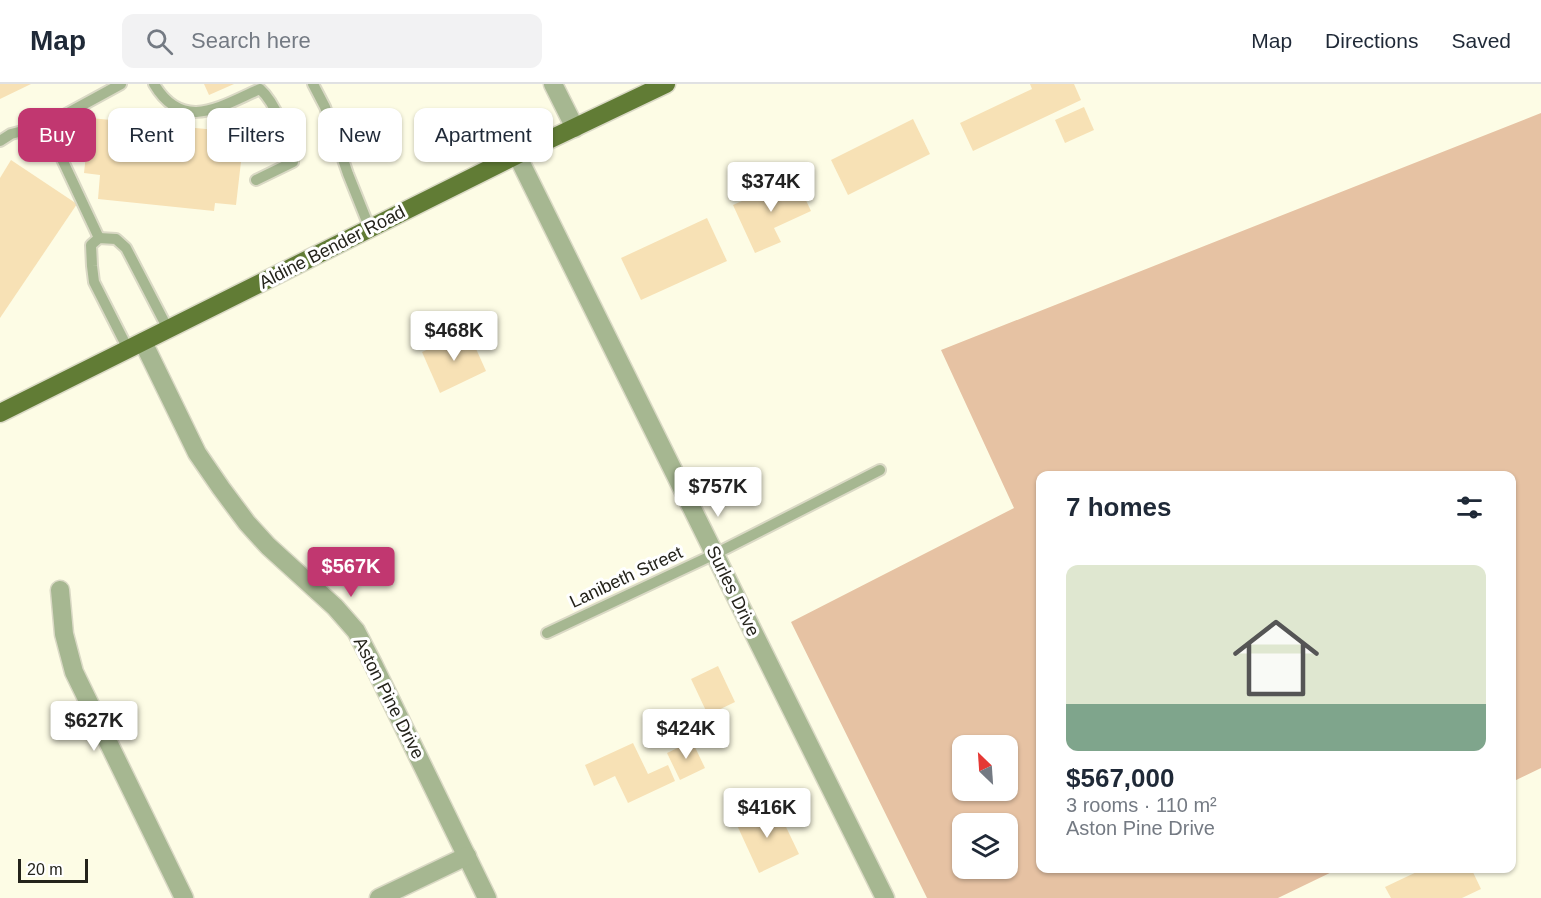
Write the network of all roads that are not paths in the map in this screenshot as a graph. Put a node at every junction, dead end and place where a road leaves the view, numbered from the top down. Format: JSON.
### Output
{"nodes":[{"id":1,"x":121,"y":84,"type":"edge"},
{"id":2,"x":154,"y":84,"type":"edge"},
{"id":3,"x":313,"y":84,"type":"edge"},
{"id":4,"x":553,"y":84,"type":"edge"},
{"id":5,"x":666,"y":84,"type":"edge"},
{"id":6,"x":77,"y":108,"type":"edge"},
{"id":7,"x":575,"y":128,"type":"junction"},
{"id":8,"x":18,"y":132,"type":"edge"},
{"id":9,"x":553,"y":138,"type":"edge"},
{"id":10,"x":0,"y":141,"type":"edge"},
{"id":11,"x":63,"y":162,"type":"edge"},
{"id":12,"x":503,"y":162,"type":"edge"},
{"id":13,"x":520,"y":162,"type":"edge"},
{"id":14,"x":256,"y":180,"type":"dead end"},
{"id":15,"x":370,"y":229,"type":"junction"},
{"id":16,"x":99,"y":238,"type":"junction"},
{"id":17,"x":168,"y":329,"type":"junction"},
{"id":18,"x":136,"y":345,"type":"junction"},
{"id":19,"x":0,"y":413,"type":"edge"},
{"id":20,"x":879,"y":470,"type":"dead end"},
{"id":21,"x":715,"y":554,"type":"junction"},
{"id":22,"x":60,"y":590,"type":"dead end"},
{"id":23,"x":547,"y":633,"type":"dead end"},
{"id":24,"x":467,"y":856,"type":"junction"},
{"id":25,"x":184,"y":898,"type":"edge"},
{"id":26,"x":379,"y":898,"type":"edge"},
{"id":27,"x":487,"y":898,"type":"edge"},
{"id":28,"x":885,"y":898,"type":"edge"}],
"edges":[{"from":1,"to":6,"type":"lane"},
{"from":2,"to":14,"type":"lane"},
{"from":3,"to":15,"type":"lane"},
{"from":4,"to":7,"type":"street"},
{"from":5,"to":7,"type":"main road","name":"Aldine Bender Road"},
{"from":7,"to":9,"type":"main road","name":"Aldine Bender Road"},
{"from":8,"to":10,"type":"lane"},
{"from":11,"to":16,"type":"lane"},
{"from":12,"to":15,"type":"main road","name":"Aldine Bender Road"},
{"from":13,"to":21,"type":"street","name":"Surles Drive"},
{"from":15,"to":17,"type":"main road","name":"Aldine Bender Road"},
{"from":16,"to":17,"type":"lane"},
{"from":16,"to":18,"type":"lane"},
{"from":17,"to":18,"type":"main road","name":"Aldine Bender Road"},
{"from":18,"to":19,"type":"main road","name":"Aldine Bender Road"},
{"from":18,"to":24,"type":"street","name":"Aston Pine Drive"},
{"from":20,"to":21,"type":"lane","name":"Lanibeth Street"},
{"from":21,"to":23,"type":"lane","name":"Lanibeth Street"},
{"from":21,"to":28,"type":"street","name":"Surles Drive"},
{"from":22,"to":25,"type":"street"},
{"from":24,"to":26,"type":"street"},
{"from":24,"to":27,"type":"street","name":"Aston Pine Drive"}]}
